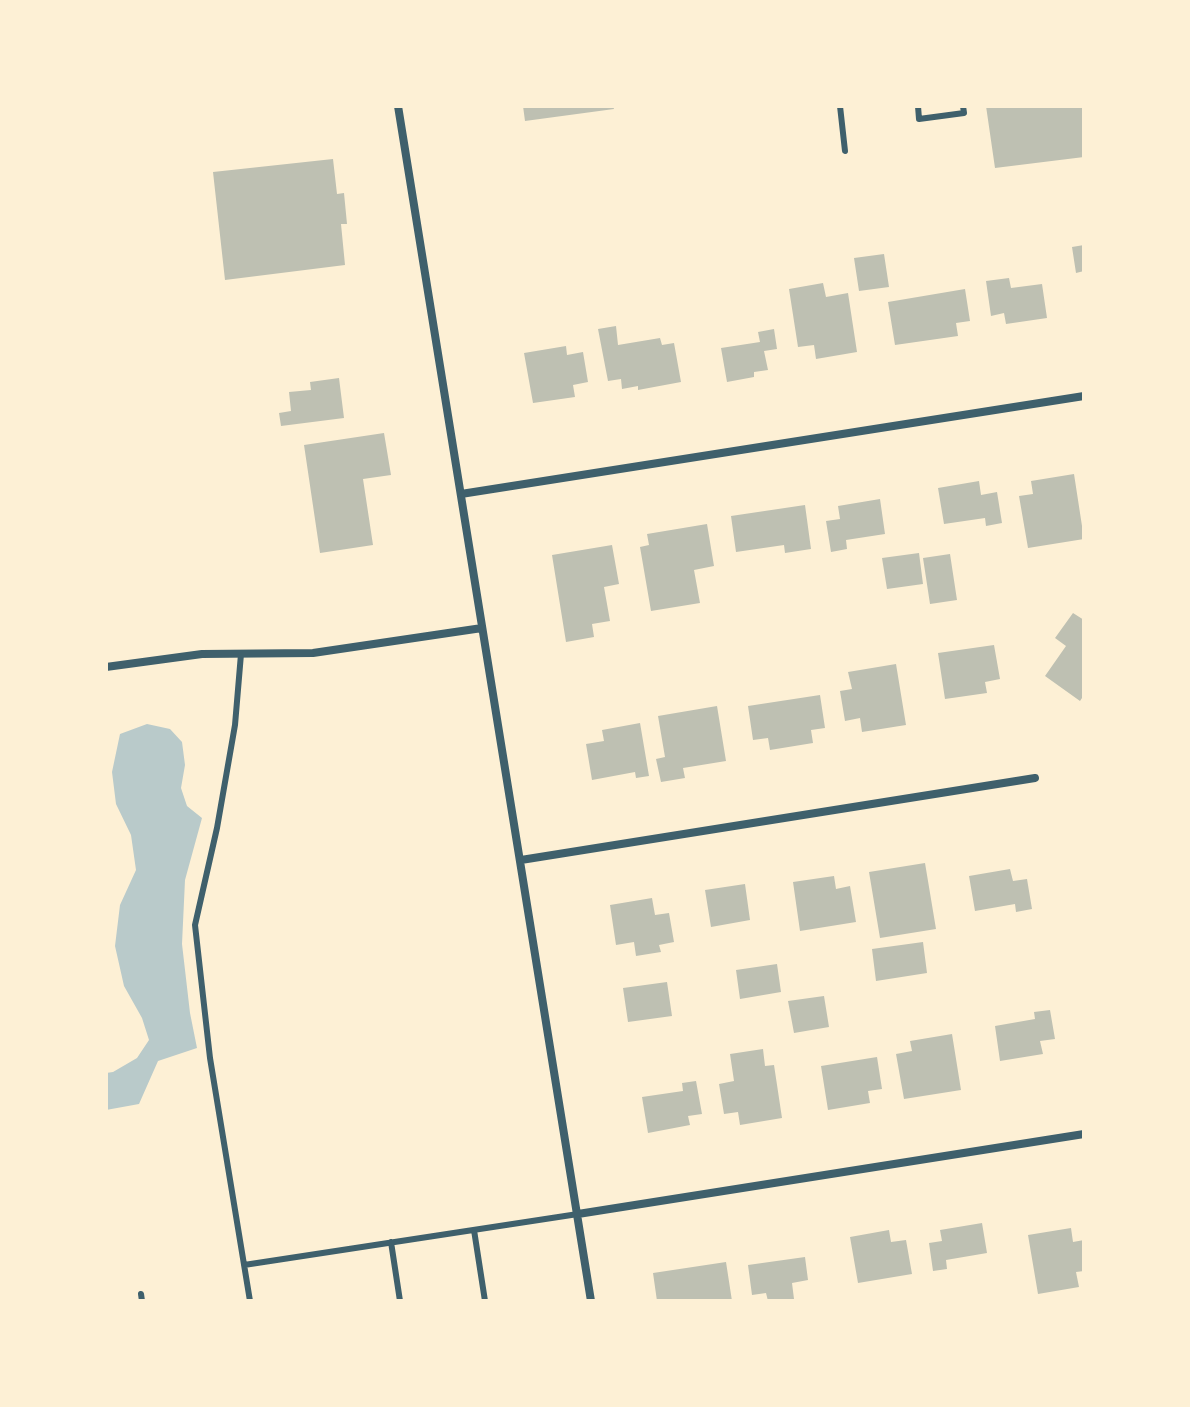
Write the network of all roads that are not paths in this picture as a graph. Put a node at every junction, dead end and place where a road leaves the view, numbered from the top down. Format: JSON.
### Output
{"nodes":[{"id":1,"x":398,"y":106,"type":"edge"},
{"id":2,"x":840,"y":106,"type":"edge"},
{"id":3,"x":918,"y":106,"type":"edge"},
{"id":4,"x":963,"y":106,"type":"edge"},
{"id":5,"x":845,"y":151,"type":"dead end"},
{"id":6,"x":1084,"y":396,"type":"edge"},
{"id":7,"x":461,"y":494,"type":"junction"},
{"id":8,"x":482,"y":628,"type":"junction"},
{"id":9,"x":241,"y":654,"type":"junction"},
{"id":10,"x":106,"y":667,"type":"edge"},
{"id":11,"x":1035,"y":778,"type":"dead end"},
{"id":12,"x":521,"y":860,"type":"junction"},
{"id":13,"x":1084,"y":1134,"type":"edge"},
{"id":14,"x":578,"y":1214,"type":"junction"},
{"id":15,"x":474,"y":1230,"type":"junction"},
{"id":16,"x":391,"y":1242,"type":"junction"},
{"id":17,"x":244,"y":1265,"type":"junction"},
{"id":18,"x":250,"y":1301,"type":"edge"},
{"id":19,"x":400,"y":1301,"type":"edge"},
{"id":20,"x":485,"y":1301,"type":"edge"},
{"id":21,"x":591,"y":1301,"type":"edge"}],
"edges":[{"from":1,"to":7,"type":"street"},
{"from":2,"to":5,"type":"lane"},
{"from":3,"to":4,"type":"lane"},
{"from":6,"to":7,"type":"street"},
{"from":7,"to":8,"type":"street"},
{"from":8,"to":9,"type":"street"},
{"from":8,"to":12,"type":"street"},
{"from":9,"to":10,"type":"street"},
{"from":9,"to":17,"type":"lane"},
{"from":11,"to":12,"type":"street"},
{"from":12,"to":14,"type":"street"},
{"from":13,"to":14,"type":"street"},
{"from":14,"to":15,"type":"lane"},
{"from":14,"to":21,"type":"street"},
{"from":15,"to":16,"type":"lane"},
{"from":15,"to":20,"type":"lane"},
{"from":16,"to":17,"type":"lane"},
{"from":16,"to":19,"type":"lane"},
{"from":17,"to":18,"type":"lane"}]}
